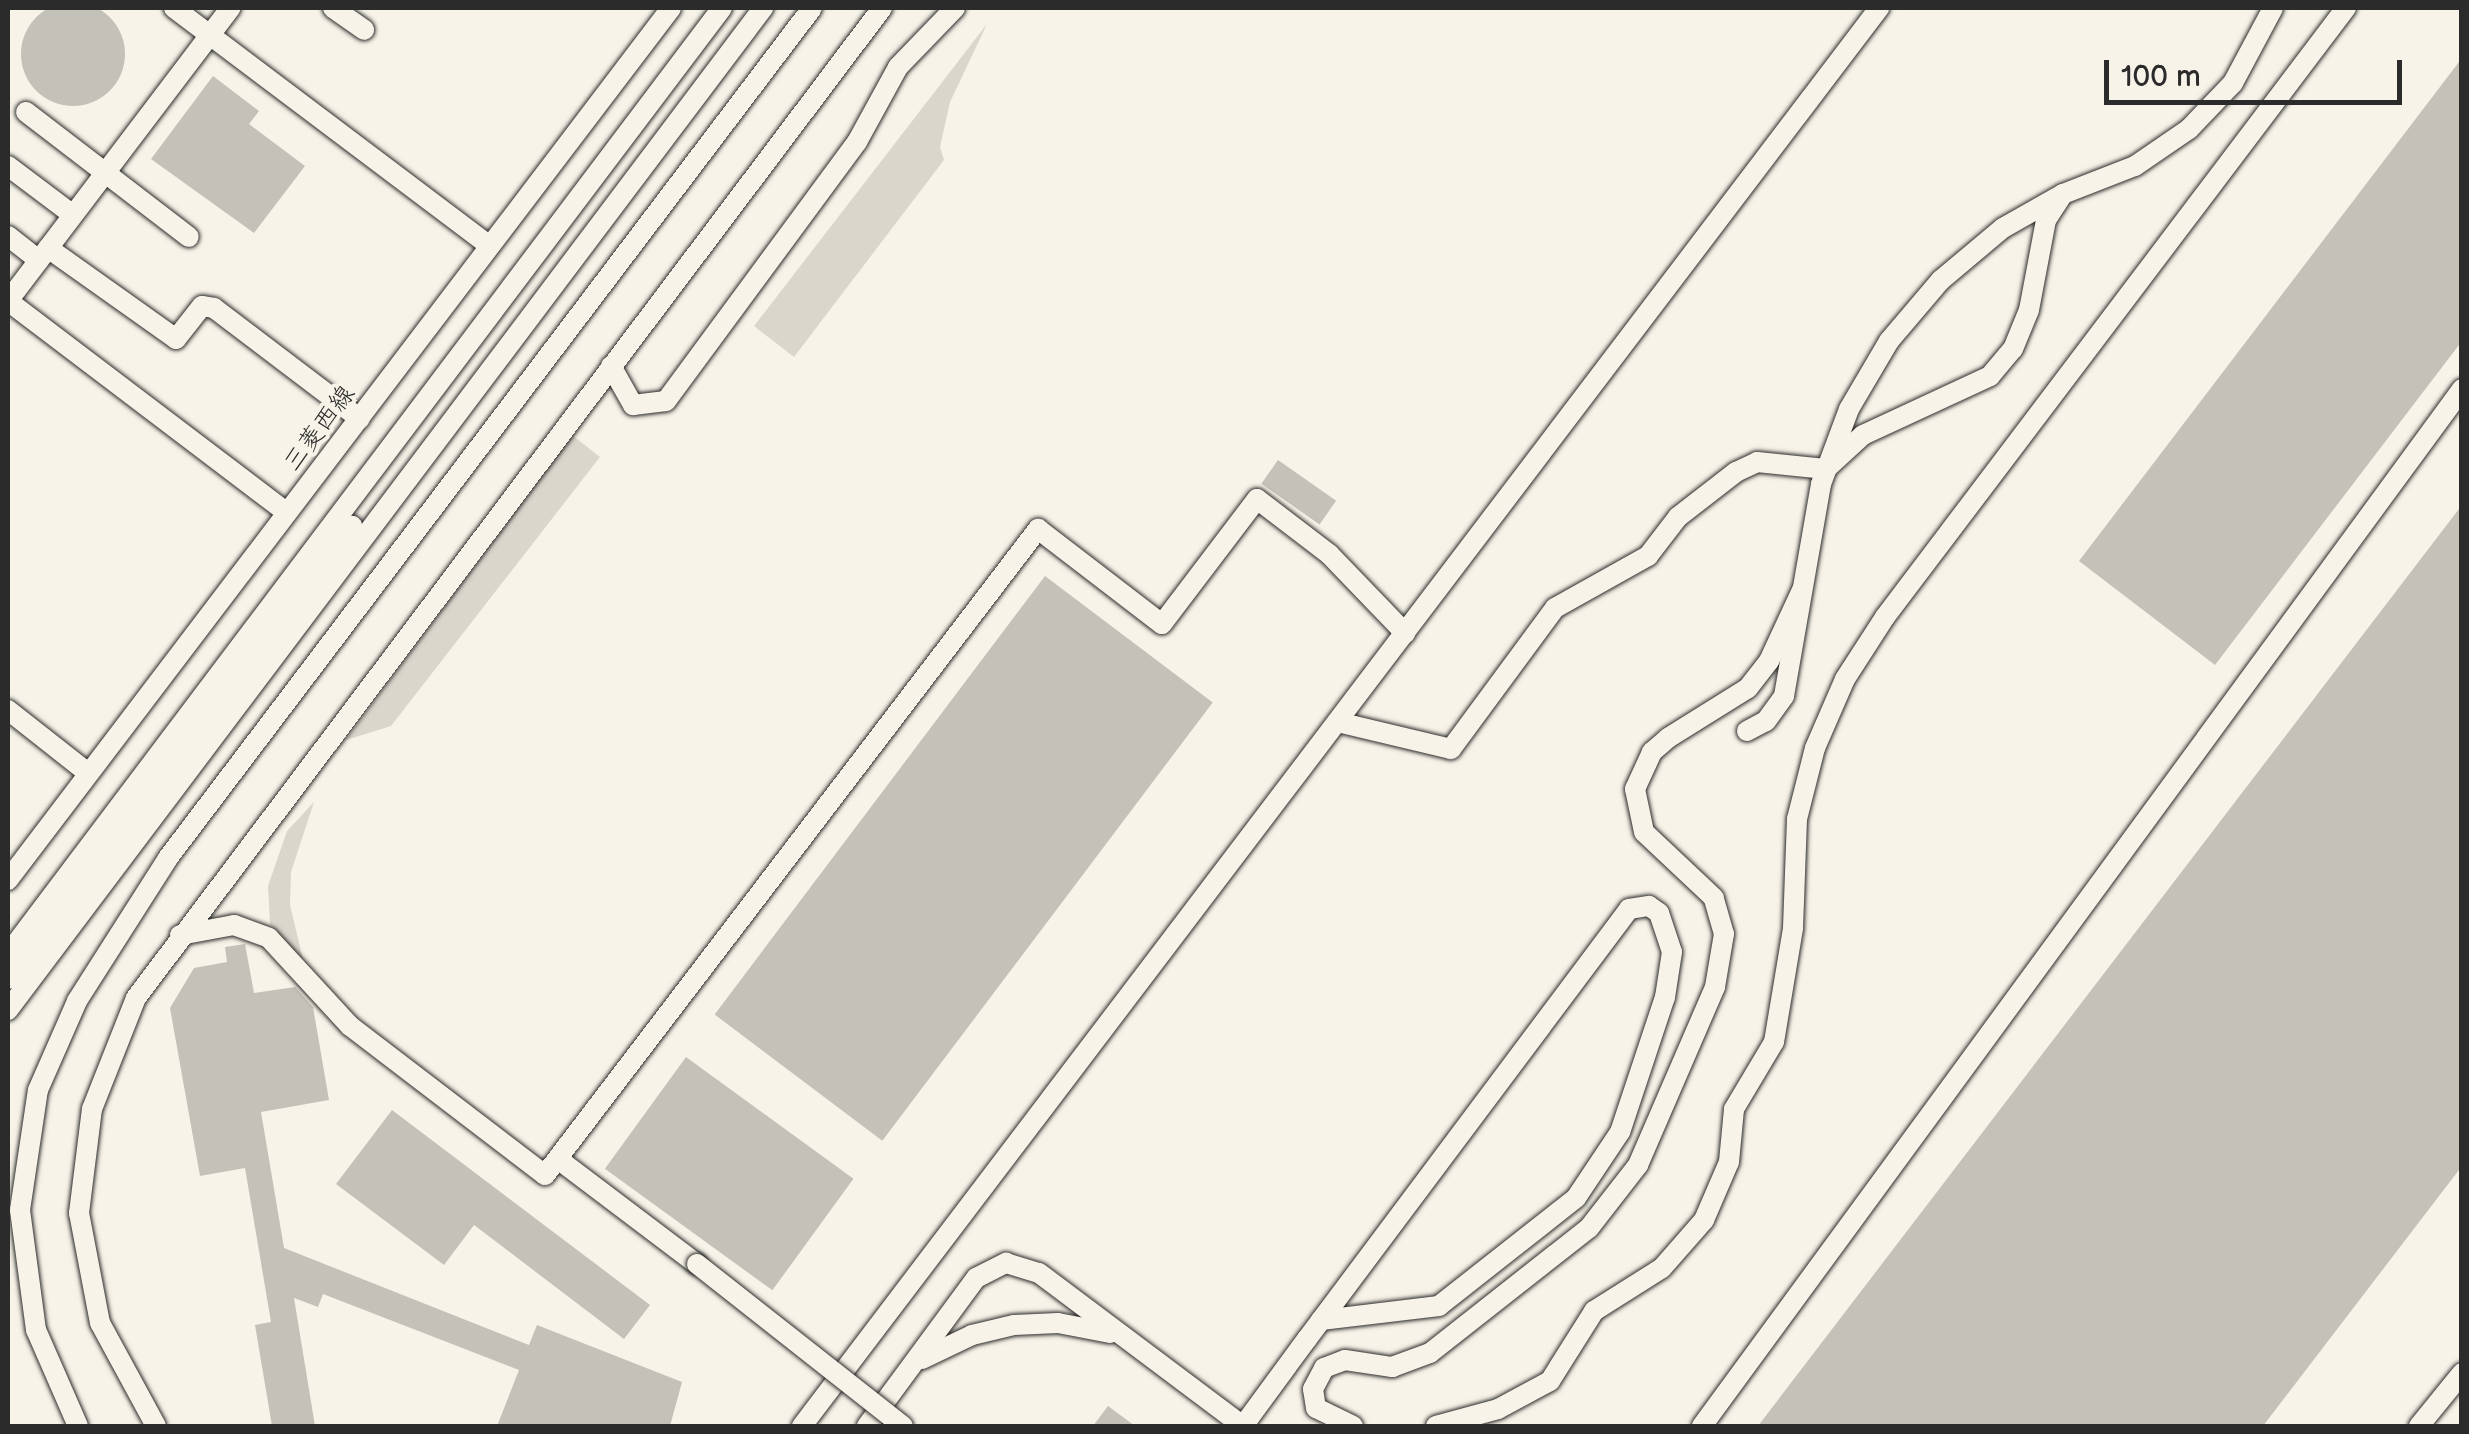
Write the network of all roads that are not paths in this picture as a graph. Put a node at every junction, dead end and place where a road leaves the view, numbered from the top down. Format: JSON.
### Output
{"nodes":[{"id":1,"x":174,"y":8,"type":"edge"},
{"id":2,"x":230,"y":8,"type":"edge"},
{"id":3,"x":333,"y":8,"type":"edge"},
{"id":4,"x":671,"y":8,"type":"edge"},
{"id":5,"x":722,"y":8,"type":"edge"},
{"id":6,"x":747,"y":8,"type":"edge"},
{"id":7,"x":763,"y":8,"type":"edge"},
{"id":8,"x":812,"y":8,"type":"edge"},
{"id":9,"x":882,"y":8,"type":"edge"},
{"id":10,"x":956,"y":8,"type":"edge"},
{"id":11,"x":1879,"y":8,"type":"edge"},
{"id":12,"x":2273,"y":8,"type":"edge"},
{"id":13,"x":2346,"y":8,"type":"edge"},
{"id":14,"x":364,"y":30,"type":"dead end"},
{"id":15,"x":209,"y":34,"type":"junction"},
{"id":16,"x":26,"y":112,"type":"dead end"},
{"id":17,"x":8,"y":166,"type":"edge"},
{"id":18,"x":105,"y":172,"type":"junction"},
{"id":19,"x":2063,"y":194,"type":"junction"},
{"id":20,"x":73,"y":216,"type":"junction"},
{"id":21,"x":8,"y":236,"type":"edge"},
{"id":22,"x":189,"y":237,"type":"dead end"},
{"id":23,"x":489,"y":245,"type":"junction"},
{"id":24,"x":44,"y":254,"type":"junction"},
{"id":25,"x":8,"y":301,"type":"edge"},
{"id":26,"x":611,"y":366,"type":"junction"},
{"id":27,"x":2462,"y":389,"type":"edge"},
{"id":28,"x":360,"y":419,"type":"junction"},
{"id":29,"x":1826,"y":468,"type":"junction"},
{"id":30,"x":287,"y":514,"type":"junction"},
{"id":31,"x":1802,"y":590,"type":"junction"},
{"id":32,"x":1405,"y":633,"type":"junction"},
{"id":33,"x":8,"y":710,"type":"edge"},
{"id":34,"x":1338,"y":722,"type":"junction"},
{"id":35,"x":1747,"y":731,"type":"dead end"},
{"id":36,"x":88,"y":773,"type":"junction"},
{"id":37,"x":8,"y":880,"type":"edge"},
{"id":38,"x":180,"y":935,"type":"junction"},
{"id":39,"x":8,"y":954,"type":"edge"},
{"id":40,"x":8,"y":978,"type":"edge"},
{"id":41,"x":8,"y":1010,"type":"edge"},
{"id":42,"x":558,"y":1159,"type":"junction"},
{"id":43,"x":1321,"y":1320,"type":"junction"},
{"id":44,"x":1122,"y":1336,"type":"junction"},
{"id":45,"x":914,"y":1364,"type":"junction"},
{"id":46,"x":2462,"y":1372,"type":"edge"},
{"id":47,"x":78,"y":1426,"type":"edge"},
{"id":48,"x":156,"y":1426,"type":"edge"},
{"id":49,"x":802,"y":1426,"type":"edge"},
{"id":50,"x":866,"y":1426,"type":"edge"},
{"id":51,"x":903,"y":1426,"type":"edge"},
{"id":52,"x":1353,"y":1426,"type":"edge"},
{"id":53,"x":1436,"y":1426,"type":"edge"},
{"id":54,"x":1702,"y":1426,"type":"edge"},
{"id":55,"x":2419,"y":1426,"type":"edge"}],
"edges":[{"from":1,"to":15,"type":"street"},
{"from":2,"to":15,"type":"street"},
{"from":3,"to":14,"type":"street"},
{"from":4,"to":23,"type":"street","name":"三菱西線"},
{"from":5,"to":39,"type":"street"},
{"from":6,"to":40,"type":"street"},
{"from":7,"to":41,"type":"street"},
{"from":8,"to":47,"type":"street"},
{"from":9,"to":26,"type":"street"},
{"from":10,"to":26,"type":"street"},
{"from":11,"to":32,"type":"street"},
{"from":12,"to":19,"type":"street"},
{"from":13,"to":53,"type":"street"},
{"from":15,"to":18,"type":"street"},
{"from":15,"to":23,"type":"street"},
{"from":16,"to":18,"type":"street"},
{"from":17,"to":20,"type":"street"},
{"from":18,"to":20,"type":"street"},
{"from":18,"to":22,"type":"street"},
{"from":19,"to":29,"type":"street"},
{"from":19,"to":29,"type":"street"},
{"from":20,"to":24,"type":"street"},
{"from":21,"to":24,"type":"street"},
{"from":23,"to":28,"type":"street","name":"三菱西線"},
{"from":24,"to":25,"type":"street"},
{"from":24,"to":28,"type":"street"},
{"from":25,"to":30,"type":"street"},
{"from":26,"to":38,"type":"street"},
{"from":27,"to":54,"type":"street"},
{"from":28,"to":30,"type":"street","name":"三菱西線"},
{"from":29,"to":31,"type":"street"},
{"from":29,"to":34,"type":"street"},
{"from":30,"to":36,"type":"street","name":"三菱西線"},
{"from":31,"to":35,"type":"street"},
{"from":31,"to":52,"type":"street"},
{"from":32,"to":34,"type":"street"},
{"from":32,"to":42,"type":"street"},
{"from":33,"to":36,"type":"street"},
{"from":34,"to":49,"type":"street"},
{"from":36,"to":37,"type":"street","name":"三菱西線"},
{"from":38,"to":42,"type":"street"},
{"from":38,"to":48,"type":"street"},
{"from":42,"to":51,"type":"street","bridge":true},
{"from":43,"to":43,"type":"street"},
{"from":43,"to":44,"type":"street"},
{"from":44,"to":45,"type":"street"},
{"from":44,"to":45,"type":"street"},
{"from":45,"to":50,"type":"street"},
{"from":46,"to":55,"type":"street"}]}
